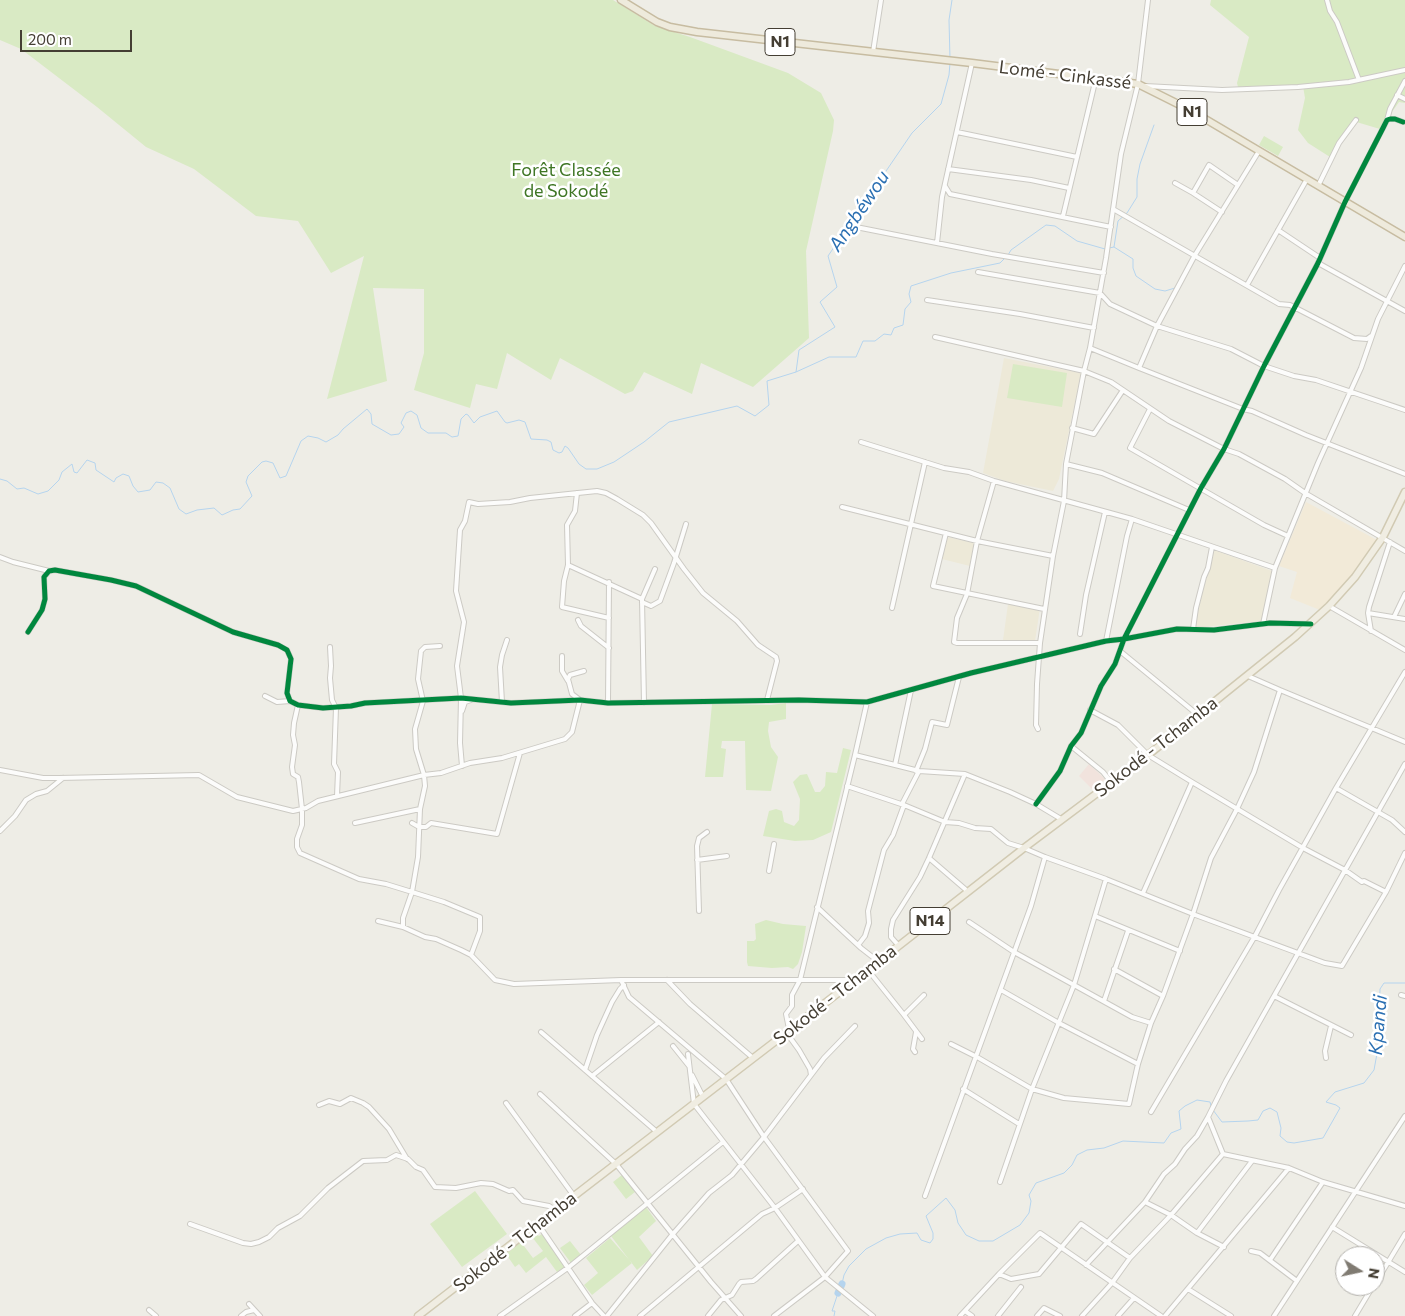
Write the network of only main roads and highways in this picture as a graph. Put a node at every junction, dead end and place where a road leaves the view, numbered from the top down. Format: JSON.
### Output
{"nodes":[{"id":1,"x":621,"y":0,"type":"edge"},
{"id":2,"x":1405,"y":237,"type":"edge"},
{"id":3,"x":1405,"y":492,"type":"edge"},
{"id":4,"x":423,"y":1315,"type":"edge"}],
"edges":[{"from":1,"to":2,"type":"highway","name":"Lomé - Cinkassé","number":"N1"},
{"from":3,"to":4,"type":"main road","name":"Sokodé - Tchamba","number":"N14"}]}
